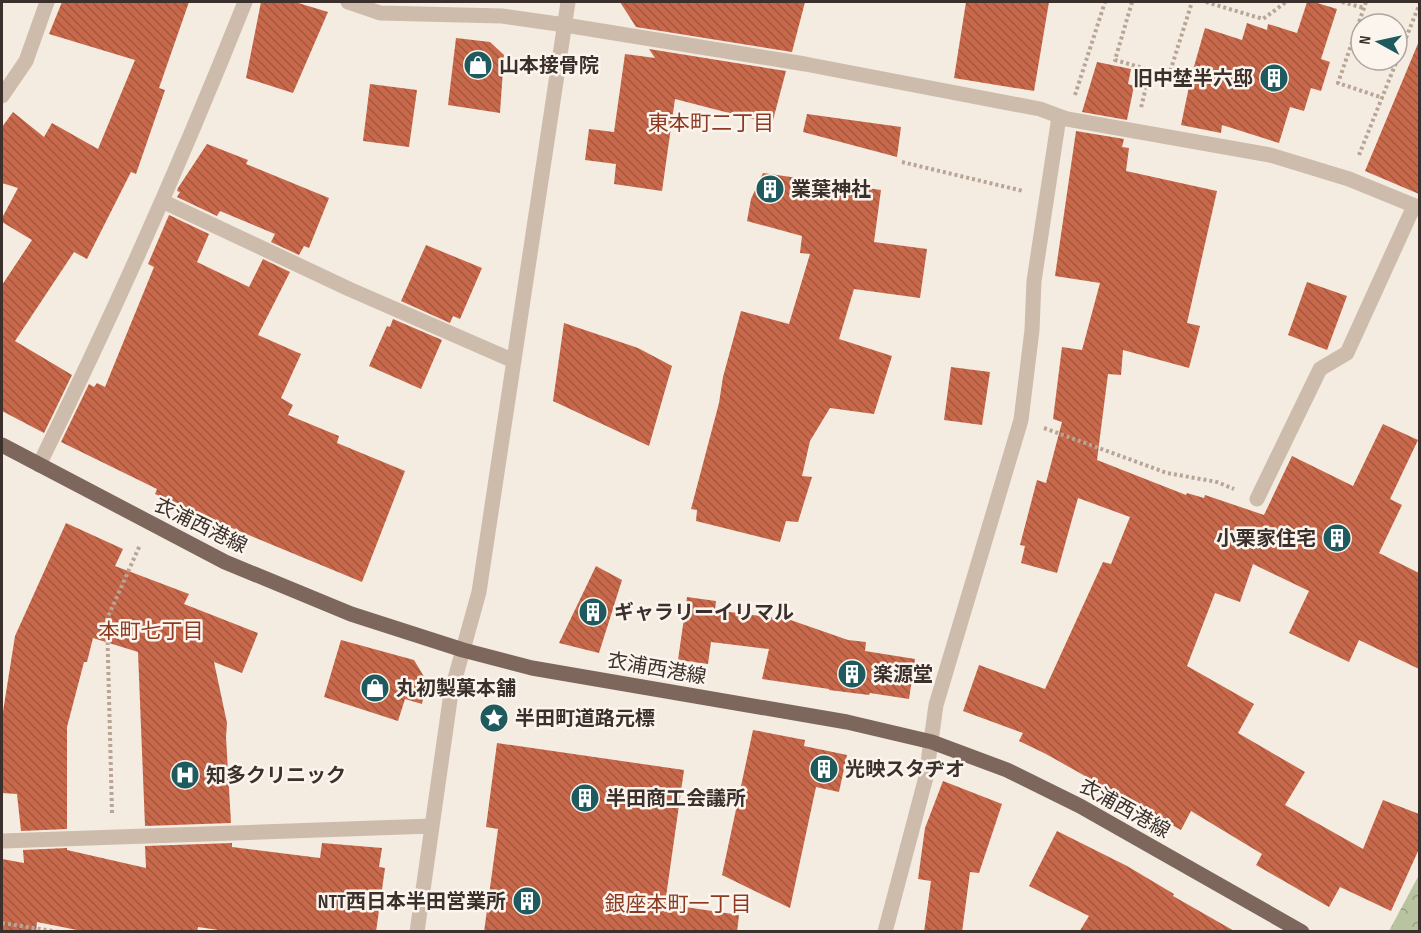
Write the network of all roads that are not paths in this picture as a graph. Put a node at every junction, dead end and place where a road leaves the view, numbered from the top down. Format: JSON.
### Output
{"nodes":[{"id":1,"x":47,"y":2,"type":"edge"},
{"id":2,"x":245,"y":2,"type":"edge"},
{"id":3,"x":348,"y":2,"type":"edge"},
{"id":4,"x":568,"y":2,"type":"edge"},
{"id":5,"x":565,"y":25,"type":"junction"},
{"id":6,"x":2,"y":96,"type":"edge"},
{"id":7,"x":1063,"y":118,"type":"junction"},
{"id":8,"x":162,"y":201,"type":"junction"},
{"id":9,"x":1417,"y":207,"type":"edge"},
{"id":10,"x":514,"y":361,"type":"junction"},
{"id":11,"x":2,"y":445,"type":"edge"},
{"id":12,"x":39,"y":465,"type":"junction"},
{"id":13,"x":1257,"y":499,"type":"road end"},
{"id":14,"x":463,"y":650,"type":"junction"},
{"id":15,"x":932,"y":742,"type":"junction"},
{"id":16,"x":432,"y":826,"type":"junction"},
{"id":17,"x":2,"y":842,"type":"edge"},
{"id":18,"x":417,"y":932,"type":"edge"},
{"id":19,"x":885,"y":932,"type":"edge"},
{"id":20,"x":1302,"y":932,"type":"edge"}],
"edges":[{"from":1,"to":6,"type":"street"},
{"from":2,"to":8,"type":"street"},
{"from":3,"to":5,"type":"street"},
{"from":4,"to":5,"type":"street"},
{"from":5,"to":7,"type":"street"},
{"from":5,"to":10,"type":"street"},
{"from":7,"to":9,"type":"street"},
{"from":7,"to":15,"type":"street"},
{"from":8,"to":10,"type":"street"},
{"from":8,"to":12,"type":"street"},
{"from":9,"to":13,"type":"street"},
{"from":10,"to":14,"type":"street"},
{"from":11,"to":12,"type":"main road","name":"衣浦西港線"},
{"from":12,"to":14,"type":"main road","name":"衣浦西港線"},
{"from":14,"to":15,"type":"main road","name":"衣浦西港線"},
{"from":14,"to":16,"type":"street"},
{"from":15,"to":19,"type":"street"},
{"from":15,"to":20,"type":"main road","name":"衣浦西港線"},
{"from":16,"to":17,"type":"street"},
{"from":16,"to":18,"type":"street"}]}
